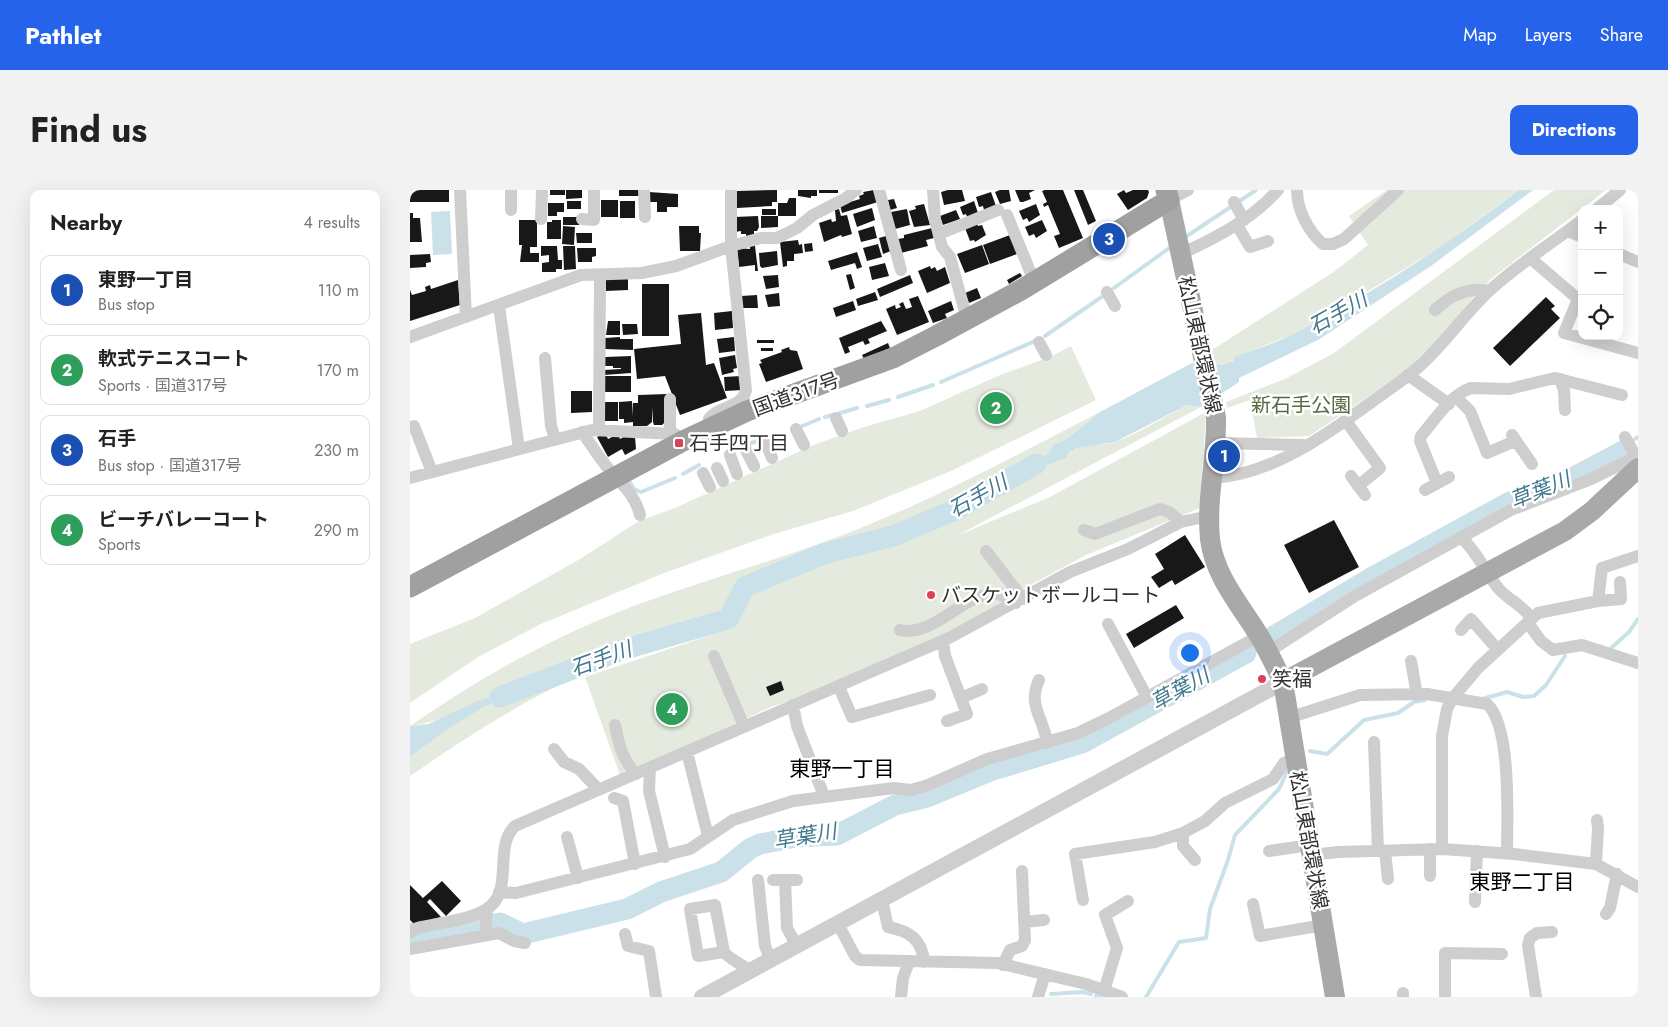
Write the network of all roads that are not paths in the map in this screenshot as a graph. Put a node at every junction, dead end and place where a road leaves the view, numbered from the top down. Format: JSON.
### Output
{"nodes":[{"id":1,"x":460,"y":190,"type":"edge"},
{"id":2,"x":542,"y":190,"type":"edge"},
{"id":3,"x":644,"y":190,"type":"edge"},
{"id":4,"x":731,"y":190,"type":"edge"},
{"id":5,"x":856,"y":190,"type":"edge"},
{"id":6,"x":878,"y":190,"type":"edge"},
{"id":7,"x":933,"y":190,"type":"edge"},
{"id":8,"x":1188,"y":190,"type":"edge"},
{"id":9,"x":1278,"y":190,"type":"edge"},
{"id":10,"x":1297,"y":190,"type":"edge"},
{"id":11,"x":1398,"y":190,"type":"edge"},
{"id":12,"x":1620,"y":190,"type":"edge"},
{"id":13,"x":591,"y":192,"type":"edge"},
{"id":14,"x":507,"y":194,"type":"edge"},
{"id":15,"x":1168,"y":195,"type":"edge"},
{"id":16,"x":1234,"y":202,"type":"dead end"},
{"id":17,"x":1602,"y":205,"type":"edge"},
{"id":18,"x":511,"y":210,"type":"dead end"},
{"id":19,"x":644,"y":217,"type":"dead end"},
{"id":20,"x":541,"y":219,"type":"dead end"},
{"id":21,"x":582,"y":220,"type":"dead end"},
{"id":22,"x":1240,"y":223,"type":"junction"},
{"id":23,"x":1578,"y":223,"type":"edge"},
{"id":24,"x":1568,"y":231,"type":"junction"},
{"id":25,"x":939,"y":234,"type":"junction"},
{"id":26,"x":1578,"y":235,"type":"edge"},
{"id":27,"x":1268,"y":241,"type":"dead end"},
{"id":28,"x":731,"y":246,"type":"junction"},
{"id":29,"x":1181,"y":254,"type":"junction"},
{"id":30,"x":1623,"y":256,"type":"edge"},
{"id":31,"x":1530,"y":258,"type":"junction"},
{"id":32,"x":1638,"y":262,"type":"edge"},
{"id":33,"x":901,"y":270,"type":"dead end"},
{"id":34,"x":600,"y":275,"type":"junction"},
{"id":35,"x":1034,"y":281,"type":"junction"},
{"id":36,"x":1489,"y":291,"type":"junction"},
{"id":37,"x":1107,"y":292,"type":"dead end"},
{"id":38,"x":499,"y":306,"type":"junction"},
{"id":39,"x":1115,"y":306,"type":"dead end"},
{"id":40,"x":1435,"y":310,"type":"dead end"},
{"id":41,"x":466,"y":317,"type":"junction"},
{"id":42,"x":967,"y":319,"type":"junction"},
{"id":43,"x":410,"y":337,"type":"edge"},
{"id":44,"x":1039,"y":342,"type":"dead end"},
{"id":45,"x":1638,"y":353,"type":"edge"},
{"id":46,"x":1046,"y":354,"type":"dead end"},
{"id":47,"x":545,"y":358,"type":"dead end"},
{"id":48,"x":1408,"y":375,"type":"junction"},
{"id":49,"x":1560,"y":379,"type":"junction"},
{"id":50,"x":1622,"y":395,"type":"dead end"},
{"id":51,"x":670,"y":399,"type":"dead end"},
{"id":52,"x":1453,"y":401,"type":"junction"},
{"id":53,"x":1564,"y":410,"type":"dead end"},
{"id":54,"x":836,"y":418,"type":"dead end"},
{"id":55,"x":1346,"y":421,"type":"junction"},
{"id":56,"x":416,"y":425,"type":"edge"},
{"id":57,"x":712,"y":427,"type":"junction"},
{"id":58,"x":599,"y":429,"type":"junction"},
{"id":59,"x":796,"y":429,"type":"dead end"},
{"id":60,"x":842,"y":431,"type":"dead end"},
{"id":61,"x":582,"y":432,"type":"junction"},
{"id":62,"x":676,"y":437,"type":"junction"},
{"id":63,"x":1626,"y":437,"type":"dead end"},
{"id":64,"x":555,"y":439,"type":"junction"},
{"id":65,"x":766,"y":443,"type":"dead end"},
{"id":66,"x":743,"y":444,"type":"dead end"},
{"id":67,"x":1217,"y":444,"type":"junction"},
{"id":68,"x":804,"y":445,"type":"dead end"},
{"id":69,"x":1306,"y":446,"type":"junction"},
{"id":70,"x":519,"y":449,"type":"junction"},
{"id":71,"x":730,"y":455,"type":"dead end"},
{"id":72,"x":772,"y":458,"type":"dead end"},
{"id":73,"x":1637,"y":460,"type":"edge"},
{"id":74,"x":1532,"y":464,"type":"dead end"},
{"id":75,"x":754,"y":466,"type":"dead end"},
{"id":76,"x":717,"y":468,"type":"dead end"},
{"id":77,"x":432,"y":472,"type":"junction"},
{"id":78,"x":703,"y":473,"type":"dead end"},
{"id":79,"x":737,"y":474,"type":"dead end"},
{"id":80,"x":616,"y":476,"type":"junction"},
{"id":81,"x":1449,"y":477,"type":"dead end"},
{"id":82,"x":410,"y":478,"type":"edge"},
{"id":83,"x":1214,"y":478,"type":"junction"},
{"id":84,"x":723,"y":481,"type":"dead end"},
{"id":85,"x":1437,"y":483,"type":"junction"},
{"id":86,"x":1358,"y":486,"type":"dead end"},
{"id":87,"x":710,"y":487,"type":"dead end"},
{"id":88,"x":1425,"y":490,"type":"dead end"},
{"id":89,"x":640,"y":515,"type":"dead end"},
{"id":90,"x":1209,"y":516,"type":"junction"},
{"id":91,"x":1181,"y":522,"type":"junction"},
{"id":92,"x":1084,"y":530,"type":"dead end"},
{"id":93,"x":1461,"y":537,"type":"junction"},
{"id":94,"x":986,"y":551,"type":"dead end"},
{"id":95,"x":1638,"y":556,"type":"edge"},
{"id":96,"x":1488,"y":573,"type":"junction"},
{"id":97,"x":1620,"y":582,"type":"dead end"},
{"id":98,"x":410,"y":587,"type":"edge"},
{"id":99,"x":1019,"y":601,"type":"junction"},
{"id":100,"x":1598,"y":601,"type":"junction"},
{"id":101,"x":1530,"y":621,"type":"junction"},
{"id":102,"x":900,"y":630,"type":"dead end"},
{"id":103,"x":1107,"y":630,"type":"dead end"},
{"id":104,"x":1461,"y":630,"type":"dead end"},
{"id":105,"x":943,"y":641,"type":"junction"},
{"id":106,"x":1264,"y":644,"type":"junction"},
{"id":107,"x":1498,"y":650,"type":"junction"},
{"id":108,"x":714,"y":656,"type":"dead end"},
{"id":109,"x":1411,"y":661,"type":"dead end"},
{"id":110,"x":1638,"y":663,"type":"edge"},
{"id":111,"x":1039,"y":680,"type":"dead end"},
{"id":112,"x":1283,"y":682,"type":"junction"},
{"id":113,"x":839,"y":687,"type":"junction"},
{"id":114,"x":982,"y":689,"type":"dead end"},
{"id":115,"x":1417,"y":694,"type":"junction"},
{"id":116,"x":930,"y":695,"type":"dead end"},
{"id":117,"x":1148,"y":697,"type":"junction"},
{"id":118,"x":961,"y":698,"type":"junction"},
{"id":119,"x":1452,"y":699,"type":"junction"},
{"id":120,"x":793,"y":705,"type":"junction"},
{"id":121,"x":1288,"y":718,"type":"junction"},
{"id":122,"x":947,"y":722,"type":"dead end"},
{"id":123,"x":614,"y":725,"type":"dead end"},
{"id":124,"x":744,"y":726,"type":"junction"},
{"id":125,"x":1374,"y":742,"type":"dead end"},
{"id":126,"x":1047,"y":743,"type":"junction"},
{"id":127,"x":554,"y":749,"type":"dead end"},
{"id":128,"x":687,"y":752,"type":"junction"},
{"id":129,"x":1295,"y":759,"type":"junction"},
{"id":130,"x":650,"y":768,"type":"junction"},
{"id":131,"x":636,"y":774,"type":"junction"},
{"id":132,"x":600,"y":790,"type":"junction"},
{"id":133,"x":824,"y":796,"type":"junction"},
{"id":134,"x":614,"y":798,"type":"dead end"},
{"id":135,"x":1596,"y":820,"type":"dead end"},
{"id":136,"x":1183,"y":834,"type":"junction"},
{"id":137,"x":708,"y":836,"type":"junction"},
{"id":138,"x":567,"y":837,"type":"dead end"},
{"id":139,"x":1436,"y":849,"type":"junction"},
{"id":140,"x":1311,"y":850,"type":"junction"},
{"id":141,"x":1269,"y":851,"type":"dead end"},
{"id":142,"x":1382,"y":851,"type":"junction"},
{"id":143,"x":1477,"y":851,"type":"junction"},
{"id":144,"x":1507,"y":853,"type":"junction"},
{"id":145,"x":665,"y":856,"type":"junction"},
{"id":146,"x":1195,"y":860,"type":"dead end"},
{"id":147,"x":635,"y":864,"type":"junction"},
{"id":148,"x":1596,"y":864,"type":"junction"},
{"id":149,"x":1022,"y":871,"type":"dead end"},
{"id":150,"x":1617,"y":874,"type":"junction"},
{"id":151,"x":1430,"y":876,"type":"dead end"},
{"id":152,"x":578,"y":878,"type":"junction"},
{"id":153,"x":1388,"y":879,"type":"dead end"},
{"id":154,"x":758,"y":880,"type":"dead end"},
{"id":155,"x":785,"y":880,"type":"dead end"},
{"id":156,"x":1638,"y":887,"type":"edge"},
{"id":157,"x":499,"y":892,"type":"junction"},
{"id":158,"x":882,"y":900,"type":"junction"},
{"id":159,"x":1083,"y":900,"type":"dead end"},
{"id":160,"x":1128,"y":901,"type":"dead end"},
{"id":161,"x":1475,"y":902,"type":"dead end"},
{"id":162,"x":1254,"y":904,"type":"dead end"},
{"id":163,"x":486,"y":913,"type":"junction"},
{"id":164,"x":1606,"y":914,"type":"dead end"},
{"id":165,"x":1044,"y":920,"type":"dead end"},
{"id":166,"x":1024,"y":922,"type":"junction"},
{"id":167,"x":838,"y":924,"type":"junction"},
{"id":168,"x":1323,"y":925,"type":"junction"},
{"id":169,"x":414,"y":931,"type":"edge"},
{"id":170,"x":1552,"y":932,"type":"dead end"},
{"id":171,"x":485,"y":934,"type":"junction"},
{"id":172,"x":625,"y":934,"type":"dead end"},
{"id":173,"x":525,"y":943,"type":"dead end"},
{"id":174,"x":797,"y":946,"type":"junction"},
{"id":175,"x":410,"y":949,"type":"edge"},
{"id":176,"x":724,"y":952,"type":"dead end"},
{"id":177,"x":1502,"y":954,"type":"dead end"},
{"id":178,"x":772,"y":960,"type":"junction"},
{"id":179,"x":909,"y":962,"type":"junction"},
{"id":180,"x":924,"y":962,"type":"junction"},
{"id":181,"x":1004,"y":964,"type":"junction"},
{"id":182,"x":750,"y":971,"type":"junction"},
{"id":183,"x":1045,"y":974,"type":"junction"},
{"id":184,"x":1104,"y":991,"type":"junction"},
{"id":185,"x":656,"y":997,"type":"edge"},
{"id":186,"x":702,"y":997,"type":"edge"},
{"id":187,"x":901,"y":997,"type":"edge"},
{"id":188,"x":1038,"y":997,"type":"edge"},
{"id":189,"x":1122,"y":997,"type":"edge"},
{"id":190,"x":1335,"y":997,"type":"edge"},
{"id":191,"x":1445,"y":997,"type":"edge"},
{"id":192,"x":1536,"y":997,"type":"edge"}],
"edges":[{"from":1,"to":41,"type":"street"},
{"from":2,"to":20,"type":"street"},
{"from":3,"to":19,"type":"street"},
{"from":4,"to":28,"type":"street"},
{"from":5,"to":28,"type":"street"},
{"from":6,"to":33,"type":"street"},
{"from":7,"to":25,"type":"street"},
{"from":8,"to":15,"type":"street"},
{"from":9,"to":22,"type":"street"},
{"from":10,"to":11,"type":"street"},
{"from":12,"to":17,"type":"street"},
{"from":13,"to":21,"type":"street"},
{"from":14,"to":18,"type":"street"},
{"from":15,"to":29,"type":"main road","name":"松山東部環状線"},
{"from":15,"to":35,"type":"highway","name":"国道317号"},
{"from":16,"to":22,"type":"street"},
{"from":22,"to":27,"type":"street"},
{"from":22,"to":29,"type":"street"},
{"from":23,"to":24,"type":"street"},
{"from":24,"to":26,"type":"street"},
{"from":24,"to":31,"type":"street"},
{"from":25,"to":35,"type":"street"},
{"from":25,"to":42,"type":"street"},
{"from":28,"to":34,"type":"street"},
{"from":28,"to":57,"type":"street"},
{"from":29,"to":67,"type":"main road","name":"松山東部環状線"},
{"from":30,"to":32,"type":"street"},
{"from":31,"to":36,"type":"street"},
{"from":31,"to":45,"type":"street"},
{"from":34,"to":38,"type":"street"},
{"from":34,"to":58,"type":"street"},
{"from":35,"to":42,"type":"highway","name":"国道317号"},
{"from":36,"to":40,"type":"street"},
{"from":36,"to":48,"type":"street"},
{"from":37,"to":39,"type":"street"},
{"from":38,"to":41,"type":"street"},
{"from":38,"to":70,"type":"street"},
{"from":41,"to":43,"type":"street"},
{"from":42,"to":57,"type":"highway","name":"国道317号"},
{"from":44,"to":46,"type":"street"},
{"from":47,"to":64,"type":"street"},
{"from":48,"to":52,"type":"street"},
{"from":48,"to":55,"type":"street"},
{"from":49,"to":50,"type":"street"},
{"from":49,"to":52,"type":"street"},
{"from":49,"to":53,"type":"street"},
{"from":51,"to":62,"type":"street"},
{"from":52,"to":74,"type":"street"},
{"from":52,"to":85,"type":"street"},
{"from":54,"to":60,"type":"street"},
{"from":55,"to":69,"type":"street"},
{"from":55,"to":86,"type":"street"},
{"from":56,"to":77,"type":"street"},
{"from":57,"to":62,"type":"highway","name":"国道317号"},
{"from":58,"to":61,"type":"street"},
{"from":58,"to":62,"type":"street"},
{"from":59,"to":68,"type":"street"},
{"from":61,"to":64,"type":"street"},
{"from":61,"to":80,"type":"street"},
{"from":62,"to":80,"type":"highway","name":"国道317号"},
{"from":63,"to":73,"type":"street"},
{"from":64,"to":70,"type":"street"},
{"from":65,"to":72,"type":"street"},
{"from":66,"to":75,"type":"street"},
{"from":67,"to":69,"type":"street"},
{"from":67,"to":83,"type":"main road","name":"松山東部環状線"},
{"from":69,"to":83,"type":"street"},
{"from":70,"to":77,"type":"street"},
{"from":71,"to":79,"type":"street"},
{"from":73,"to":93,"type":"street"},
{"from":73,"to":96,"type":"main road"},
{"from":76,"to":84,"type":"street"},
{"from":77,"to":82,"type":"street"},
{"from":78,"to":87,"type":"street"},
{"from":80,"to":89,"type":"street"},
{"from":80,"to":98,"type":"highway","name":"国道317号"},
{"from":81,"to":85,"type":"street"},
{"from":83,"to":90,"type":"main road","name":"松山東部環状線"},
{"from":85,"to":88,"type":"street"},
{"from":90,"to":91,"type":"street"},
{"from":90,"to":106,"type":"main road","name":"松山東部環状線"},
{"from":91,"to":92,"type":"street"},
{"from":91,"to":99,"type":"street"},
{"from":93,"to":96,"type":"street"},
{"from":93,"to":106,"type":"street"},
{"from":94,"to":99,"type":"street"},
{"from":95,"to":100,"type":"street"},
{"from":96,"to":101,"type":"street"},
{"from":96,"to":112,"type":"main road"},
{"from":97,"to":100,"type":"street"},
{"from":99,"to":102,"type":"street"},
{"from":99,"to":105,"type":"street"},
{"from":100,"to":101,"type":"street"},
{"from":101,"to":107,"type":"street"},
{"from":101,"to":110,"type":"street"},
{"from":103,"to":117,"type":"street"},
{"from":104,"to":107,"type":"street"},
{"from":105,"to":113,"type":"street"},
{"from":105,"to":118,"type":"street"},
{"from":106,"to":112,"type":"main road","name":"松山東部環状線"},
{"from":106,"to":117,"type":"street"},
{"from":107,"to":119,"type":"street"},
{"from":108,"to":124,"type":"street"},
{"from":109,"to":115,"type":"street"},
{"from":111,"to":126,"type":"street"},
{"from":112,"to":121,"type":"main road","name":"松山東部環状線"},
{"from":112,"to":158,"type":"street"},
{"from":113,"to":116,"type":"street"},
{"from":113,"to":120,"type":"street"},
{"from":114,"to":118,"type":"street"},
{"from":115,"to":119,"type":"street"},
{"from":115,"to":121,"type":"street"},
{"from":117,"to":126,"type":"street"},
{"from":118,"to":122,"type":"street"},
{"from":119,"to":139,"type":"street"},
{"from":119,"to":144,"type":"street"},
{"from":120,"to":124,"type":"street"},
{"from":120,"to":133,"type":"street"},
{"from":121,"to":129,"type":"main road","name":"松山東部環状線"},
{"from":123,"to":131,"type":"street"},
{"from":124,"to":128,"type":"street"},
{"from":125,"to":142,"type":"street"},
{"from":126,"to":133,"type":"street"},
{"from":127,"to":132,"type":"street"},
{"from":128,"to":130,"type":"street"},
{"from":128,"to":137,"type":"street"},
{"from":129,"to":136,"type":"street"},
{"from":129,"to":140,"type":"main road","name":"松山東部環状線"},
{"from":130,"to":131,"type":"street"},
{"from":130,"to":145,"type":"street"},
{"from":131,"to":132,"type":"street"},
{"from":132,"to":157,"type":"street"},
{"from":133,"to":137,"type":"street"},
{"from":134,"to":147,"type":"street"},
{"from":135,"to":148,"type":"street"},
{"from":136,"to":146,"type":"street"},
{"from":136,"to":159,"type":"street"},
{"from":137,"to":145,"type":"street"},
{"from":138,"to":152,"type":"street"},
{"from":139,"to":142,"type":"street"},
{"from":139,"to":143,"type":"street"},
{"from":139,"to":151,"type":"street"},
{"from":140,"to":141,"type":"street"},
{"from":140,"to":142,"type":"street"},
{"from":140,"to":168,"type":"main road","name":"松山東部環状線"},
{"from":142,"to":153,"type":"street"},
{"from":143,"to":144,"type":"street"},
{"from":143,"to":161,"type":"street"},
{"from":144,"to":148,"type":"street"},
{"from":145,"to":147,"type":"street"},
{"from":147,"to":152,"type":"street"},
{"from":148,"to":150,"type":"street"},
{"from":149,"to":166,"type":"street"},
{"from":150,"to":156,"type":"street"},
{"from":150,"to":164,"type":"street"},
{"from":152,"to":157,"type":"street"},
{"from":154,"to":178,"type":"street"},
{"from":155,"to":174,"type":"street"},
{"from":157,"to":163,"type":"street"},
{"from":158,"to":167,"type":"street"},
{"from":158,"to":180,"type":"street"},
{"from":160,"to":184,"type":"street"},
{"from":162,"to":168,"type":"street"},
{"from":163,"to":169,"type":"street"},
{"from":163,"to":171,"type":"street"},
{"from":165,"to":166,"type":"street"},
{"from":166,"to":181,"type":"street"},
{"from":167,"to":174,"type":"street"},
{"from":167,"to":179,"type":"street"},
{"from":168,"to":190,"type":"main road","name":"松山東部環状線"},
{"from":170,"to":192,"type":"street"},
{"from":171,"to":173,"type":"street"},
{"from":171,"to":175,"type":"street"},
{"from":172,"to":185,"type":"street"},
{"from":174,"to":178,"type":"street"},
{"from":176,"to":182,"type":"street"},
{"from":177,"to":191,"type":"street"},
{"from":178,"to":182,"type":"street"},
{"from":179,"to":180,"type":"street"},
{"from":179,"to":187,"type":"street"},
{"from":180,"to":181,"type":"street"},
{"from":181,"to":183,"type":"street"},
{"from":182,"to":186,"type":"street"},
{"from":183,"to":184,"type":"street"},
{"from":183,"to":188,"type":"street"},
{"from":184,"to":189,"type":"street"}]}
